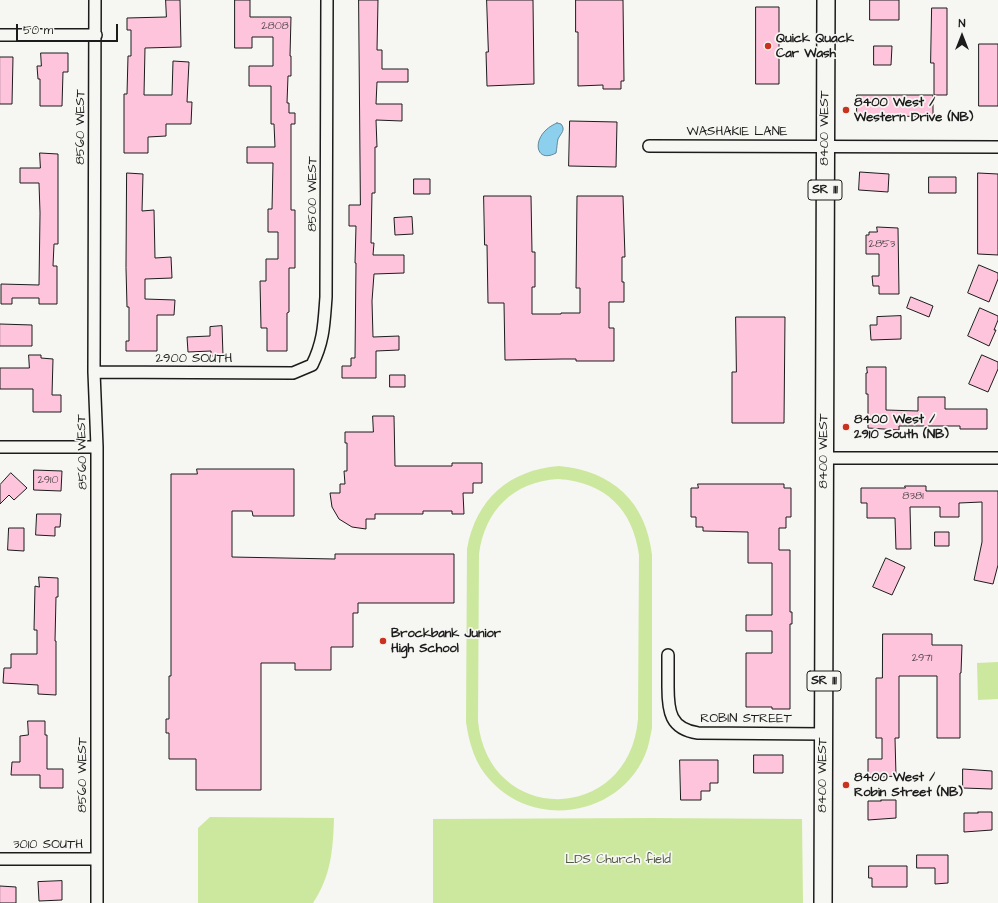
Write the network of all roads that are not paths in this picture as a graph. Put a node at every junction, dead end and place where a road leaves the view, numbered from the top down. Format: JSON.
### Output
{"nodes":[{"id":1,"x":96,"y":0,"type":"edge"},
{"id":2,"x":327,"y":0,"type":"edge"},
{"id":3,"x":826,"y":0,"type":"edge"},
{"id":4,"x":0,"y":35,"type":"edge"},
{"id":5,"x":96,"y":35,"type":"junction"},
{"id":6,"x":649,"y":146,"type":"dead end"},
{"id":7,"x":825,"y":147,"type":"junction"},
{"id":8,"x":998,"y":147,"type":"edge"},
{"id":9,"x":94,"y":372,"type":"junction"},
{"id":10,"x":293,"y":373,"type":"joint"},
{"id":11,"x":0,"y":447,"type":"edge"},
{"id":12,"x":97,"y":448,"type":"junction"},
{"id":13,"x":824,"y":458,"type":"junction"},
{"id":14,"x":998,"y":458,"type":"edge"},
{"id":15,"x":668,"y":655,"type":"dead end"},
{"id":16,"x":824,"y":734,"type":"junction"},
{"id":17,"x":0,"y":859,"type":"edge"},
{"id":18,"x":97,"y":859,"type":"junction"},
{"id":19,"x":97,"y":903,"type":"edge"},
{"id":20,"x":823,"y":903,"type":"edge"}],
"edges":[{"from":1,"to":5,"type":"street","name":"8560 WEST"},
{"from":2,"to":10,"type":"street","name":"8500 WEST"},
{"from":3,"to":7,"type":"main road","name":"8400 WEST","number":"SR 111"},
{"from":4,"to":5,"type":"street"},
{"from":5,"to":9,"type":"street","name":"8560 WEST"},
{"from":6,"to":7,"type":"street","name":"WASHAKIE LANE"},
{"from":7,"to":8,"type":"street","name":"WASHAKIE LANE"},
{"from":7,"to":13,"type":"main road","name":"8400 WEST","number":"SR 111"},
{"from":9,"to":10,"type":"street","name":"2900 SOUTH"},
{"from":9,"to":12,"type":"street","name":"8560 WEST"},
{"from":11,"to":12,"type":"street"},
{"from":12,"to":18,"type":"street","name":"8560 WEST"},
{"from":13,"to":14,"type":"street"},
{"from":13,"to":16,"type":"main road","name":"8400 WEST","number":"SR 111"},
{"from":15,"to":16,"type":"street","name":"ROBIN STREET"},
{"from":16,"to":20,"type":"main road","name":"8400 WEST","number":"SR 111"},
{"from":17,"to":18,"type":"street","name":"3010 SOUTH"},
{"from":18,"to":19,"type":"street","name":"8560 WEST"}]}
